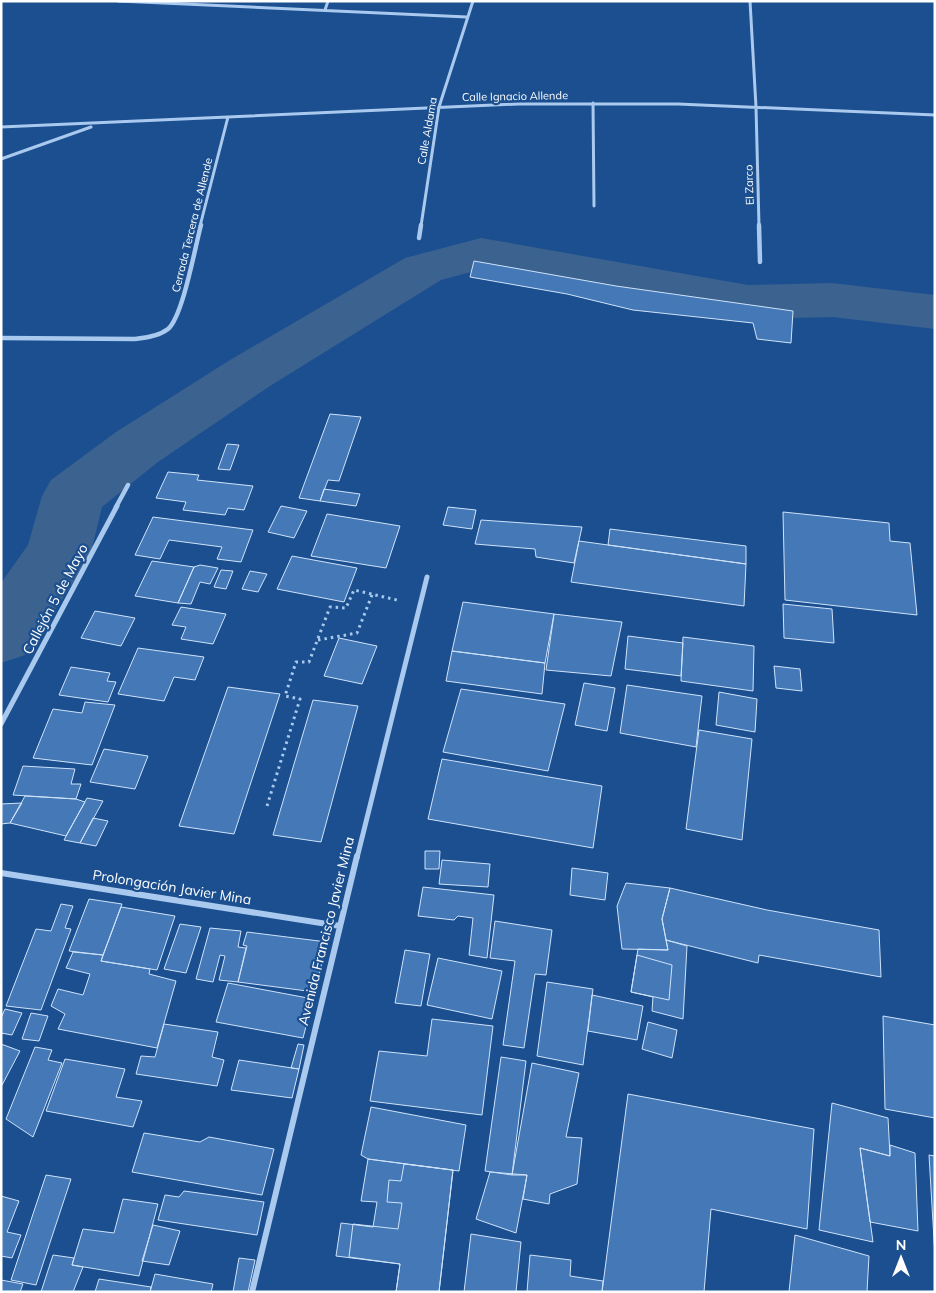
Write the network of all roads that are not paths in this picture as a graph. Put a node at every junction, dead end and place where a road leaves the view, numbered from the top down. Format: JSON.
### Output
{"nodes":[{"id":1,"x":118,"y":1,"type":"edge"},
{"id":2,"x":328,"y":1,"type":"edge"},
{"id":3,"x":473,"y":1,"type":"edge"},
{"id":4,"x":750,"y":1,"type":"edge"},
{"id":5,"x":325,"y":10,"type":"junction"},
{"id":6,"x":467,"y":17,"type":"junction"},
{"id":7,"x":593,"y":103,"type":"junction"},
{"id":8,"x":439,"y":107,"type":"junction"},
{"id":9,"x":756,"y":107,"type":"junction"},
{"id":10,"x":935,"y":115,"type":"edge"},
{"id":11,"x":228,"y":117,"type":"junction"},
{"id":12,"x":96,"y":125,"type":"junction"},
{"id":13,"x":1,"y":127,"type":"edge"},
{"id":14,"x":1,"y":159,"type":"edge"},
{"id":15,"x":594,"y":206,"type":"dead end"},
{"id":16,"x":418,"y":238,"type":"dead end"},
{"id":17,"x":760,"y":262,"type":"dead end"},
{"id":18,"x":1,"y":338,"type":"edge"},
{"id":19,"x":128,"y":485,"type":"dead end"},
{"id":20,"x":428,"y":577,"type":"dead end"},
{"id":21,"x":1,"y":724,"type":"edge"},
{"id":22,"x":1,"y":873,"type":"edge"},
{"id":23,"x":340,"y":926,"type":"junction"},
{"id":24,"x":252,"y":1292,"type":"edge"}],
"edges":[{"from":1,"to":5,"type":"street"},
{"from":2,"to":5,"type":"street"},
{"from":3,"to":6,"type":"street","name":"Calle Aldama"},
{"from":4,"to":9,"type":"street","name":"El Zarco"},
{"from":5,"to":6,"type":"street"},
{"from":6,"to":8,"type":"street","name":"Calle Aldama"},
{"from":7,"to":8,"type":"street","name":"Calle Ignacio Allende"},
{"from":7,"to":9,"type":"street","name":"Calle Ignacio Allende"},
{"from":7,"to":15,"type":"street"},
{"from":8,"to":11,"type":"street","name":"Calle Ignacio Allende"},
{"from":8,"to":16,"type":"street","name":"Calle Aldama"},
{"from":9,"to":10,"type":"street","name":"Calle Ignacio Allende"},
{"from":9,"to":17,"type":"street","name":"El Zarco"},
{"from":11,"to":12,"type":"street","name":"Calle Ignacio Allende"},
{"from":11,"to":18,"type":"street","name":"Cerrada Tercera de Allende"},
{"from":12,"to":13,"type":"street"},
{"from":12,"to":14,"type":"street"},
{"from":19,"to":21,"type":"street","name":"Callejón 5 de Mayo"},
{"from":20,"to":23,"type":"street","name":"Avenida Francisco Javier Mina"},
{"from":22,"to":23,"type":"street","name":"Prolongación Javier Mina"},
{"from":23,"to":24,"type":"street","name":"Avenida Francisco Javier Mina"}]}
